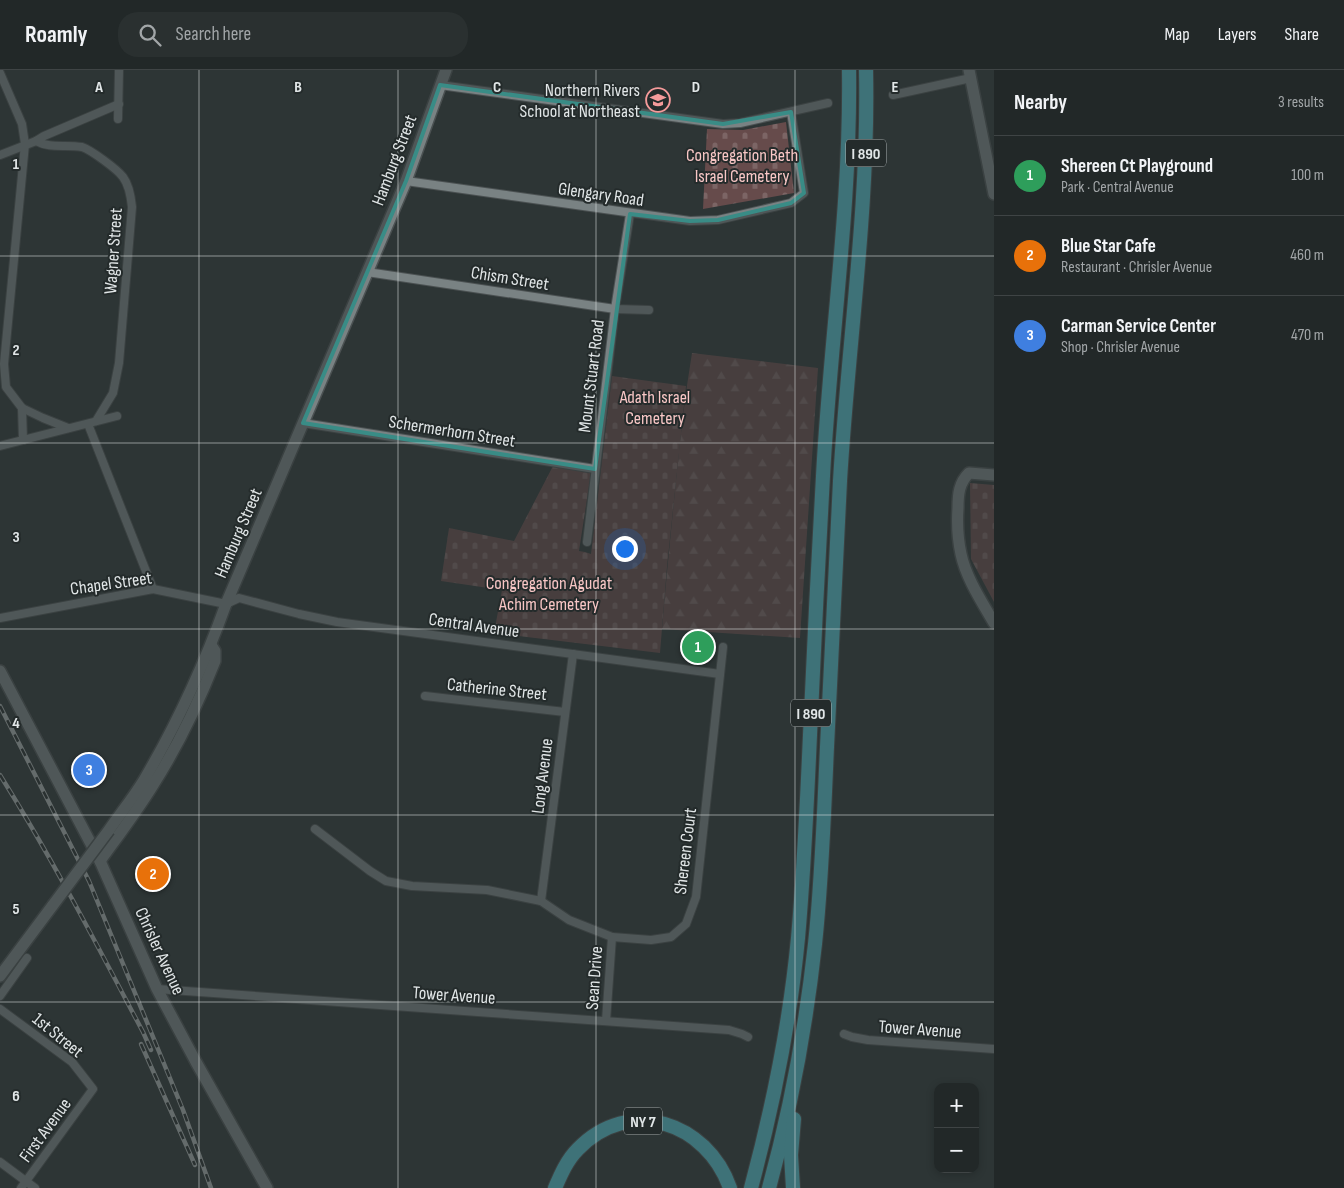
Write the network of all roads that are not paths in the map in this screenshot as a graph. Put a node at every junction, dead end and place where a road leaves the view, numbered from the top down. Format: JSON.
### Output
{"nodes":[{"id":1,"x":119,"y":70,"type":"edge"},
{"id":2,"x":446,"y":70,"type":"edge"},
{"id":3,"x":849,"y":70,"type":"edge"},
{"id":4,"x":866,"y":70,"type":"edge"},
{"id":5,"x":0,"y":73,"type":"edge"},
{"id":6,"x":970,"y":74,"type":"edge"},
{"id":7,"x":440,"y":85,"type":"junction"},
{"id":8,"x":893,"y":94,"type":"dead end"},
{"id":9,"x":828,"y":103,"type":"dead end"},
{"id":10,"x":119,"y":104,"type":"junction"},
{"id":11,"x":792,"y":112,"type":"junction"},
{"id":12,"x":118,"y":119,"type":"dead end"},
{"id":13,"x":36,"y":141,"type":"junction"},
{"id":14,"x":25,"y":144,"type":"junction"},
{"id":15,"x":0,"y":155,"type":"edge"},
{"id":16,"x":406,"y":181,"type":"junction"},
{"id":17,"x":994,"y":194,"type":"edge"},
{"id":18,"x":630,"y":214,"type":"junction"},
{"id":19,"x":367,"y":272,"type":"junction"},
{"id":20,"x":615,"y":309,"type":"junction"},
{"id":21,"x":649,"y":310,"type":"dead end"},
{"id":22,"x":22,"y":408,"type":"junction"},
{"id":23,"x":118,"y":416,"type":"dead end"},
{"id":24,"x":92,"y":423,"type":"junction"},
{"id":25,"x":304,"y":423,"type":"junction"},
{"id":26,"x":68,"y":428,"type":"junction"},
{"id":27,"x":22,"y":440,"type":"junction"},
{"id":28,"x":0,"y":446,"type":"edge"},
{"id":29,"x":595,"y":469,"type":"junction"},
{"id":30,"x":994,"y":475,"type":"edge"},
{"id":31,"x":587,"y":542,"type":"dead end"},
{"id":32,"x":153,"y":589,"type":"junction"},
{"id":33,"x":226,"y":604,"type":"junction"},
{"id":34,"x":0,"y":618,"type":"edge"},
{"id":35,"x":994,"y":623,"type":"edge"},
{"id":36,"x":210,"y":645,"type":"junction"},
{"id":37,"x":723,"y":647,"type":"dead end"},
{"id":38,"x":573,"y":654,"type":"junction"},
{"id":39,"x":0,"y":671,"type":"edge"},
{"id":40,"x":720,"y":674,"type":"junction"},
{"id":41,"x":425,"y":696,"type":"dead end"},
{"id":42,"x":565,"y":712,"type":"junction"},
{"id":43,"x":316,"y":829,"type":"dead end"},
{"id":44,"x":100,"y":861,"type":"junction"},
{"id":45,"x":541,"y":901,"type":"junction"},
{"id":46,"x":612,"y":937,"type":"junction"},
{"id":47,"x":27,"y":958,"type":"dead end"},
{"id":48,"x":0,"y":976,"type":"edge"},
{"id":49,"x":157,"y":989,"type":"junction"},
{"id":50,"x":0,"y":996,"type":"edge"},
{"id":51,"x":0,"y":1009,"type":"edge"},
{"id":52,"x":806,"y":1017,"type":"junction"},
{"id":53,"x":606,"y":1021,"type":"junction"},
{"id":54,"x":844,"y":1034,"type":"dead end"},
{"id":55,"x":748,"y":1037,"type":"dead end"},
{"id":56,"x":994,"y":1049,"type":"edge"},
{"id":57,"x":93,"y":1089,"type":"joint"},
{"id":58,"x":0,"y":1162,"type":"edge"},
{"id":59,"x":24,"y":1185,"type":"edge"},
{"id":60,"x":35,"y":1188,"type":"edge"},
{"id":61,"x":266,"y":1188,"type":"edge"},
{"id":62,"x":555,"y":1188,"type":"edge"},
{"id":63,"x":730,"y":1188,"type":"edge"},
{"id":64,"x":751,"y":1188,"type":"edge"},
{"id":65,"x":769,"y":1188,"type":"edge"},
{"id":66,"x":794,"y":1188,"type":"edge"}],
"edges":[{"from":1,"to":10,"type":"street"},
{"from":2,"to":7,"type":"main road","name":"Hamburg Street"},
{"from":3,"to":64,"type":"highway","number":"I 890"},
{"from":4,"to":52,"type":"highway","number":"I 890"},
{"from":5,"to":14,"type":"street"},
{"from":6,"to":8,"type":"street"},
{"from":6,"to":17,"type":"main road"},
{"from":7,"to":11,"type":"street"},
{"from":7,"to":16,"type":"main road","name":"Hamburg Street"},
{"from":9,"to":11,"type":"street"},
{"from":10,"to":12,"type":"street"},
{"from":10,"to":13,"type":"street"},
{"from":11,"to":18,"type":"street","name":"Glengary Road"},
{"from":13,"to":14,"type":"street"},
{"from":13,"to":24,"type":"street","name":"Wagner Street"},
{"from":14,"to":15,"type":"street"},
{"from":14,"to":22,"type":"street"},
{"from":16,"to":18,"type":"street","name":"Glengary Road"},
{"from":16,"to":19,"type":"main road","name":"Hamburg Street"},
{"from":18,"to":20,"type":"street","name":"Mount Stuart Road"},
{"from":19,"to":20,"type":"street","name":"Chism Street"},
{"from":19,"to":25,"type":"main road","name":"Hamburg Street"},
{"from":20,"to":21,"type":"street","name":"Chism Street"},
{"from":20,"to":29,"type":"street","name":"Mount Stuart Road"},
{"from":22,"to":26,"type":"street"},
{"from":22,"to":27,"type":"street"},
{"from":23,"to":24,"type":"street"},
{"from":24,"to":26,"type":"street"},
{"from":24,"to":32,"type":"street"},
{"from":25,"to":29,"type":"street","name":"Schermerhorn Street"},
{"from":25,"to":33,"type":"main road","name":"Hamburg Street"},
{"from":26,"to":27,"type":"street"},
{"from":27,"to":28,"type":"street"},
{"from":29,"to":31,"type":"street","name":"Mount Stuart Road"},
{"from":30,"to":35,"type":"main road"},
{"from":32,"to":33,"type":"street","name":"Chapel Street"},
{"from":32,"to":34,"type":"street","name":"Chapel Street"},
{"from":33,"to":36,"type":"main road","name":"Hamburg Street"},
{"from":33,"to":38,"type":"street","name":"Central Avenue"},
{"from":36,"to":44,"type":"main road"},
{"from":36,"to":48,"type":"main road","name":"Hamburg Street","bridge":true},
{"from":37,"to":40,"type":"street","name":"Shereen Court"},
{"from":38,"to":40,"type":"street","name":"Central Avenue"},
{"from":38,"to":42,"type":"street","name":"Long Avenue"},
{"from":39,"to":44,"type":"main road","name":"Chrisler Avenue"},
{"from":40,"to":46,"type":"street","name":"Shereen Court"},
{"from":41,"to":42,"type":"street","name":"Catherine Street"},
{"from":42,"to":45,"type":"street","name":"Long Avenue"},
{"from":43,"to":45,"type":"street","name":"Shereen Court"},
{"from":44,"to":49,"type":"main road","name":"Chrisler Avenue"},
{"from":45,"to":46,"type":"street","name":"Shereen Court"},
{"from":46,"to":53,"type":"street","name":"Sean Drive"},
{"from":47,"to":50,"type":"street"},
{"from":49,"to":53,"type":"street","name":"Tower Avenue"},
{"from":49,"to":61,"type":"main road","name":"Chrisler Avenue"},
{"from":51,"to":57,"type":"street","name":"1st Street"},
{"from":52,"to":65,"type":"highway","number":"I 890"},
{"from":52,"to":66,"type":"highway"},
{"from":53,"to":55,"type":"street","name":"Tower Avenue"},
{"from":54,"to":56,"type":"street","name":"Tower Avenue"},
{"from":57,"to":59,"type":"street","name":"First Avenue"},
{"from":58,"to":59,"type":"street"},
{"from":59,"to":60,"type":"street"},
{"from":62,"to":63,"type":"highway","number":"NY 7"}]}
